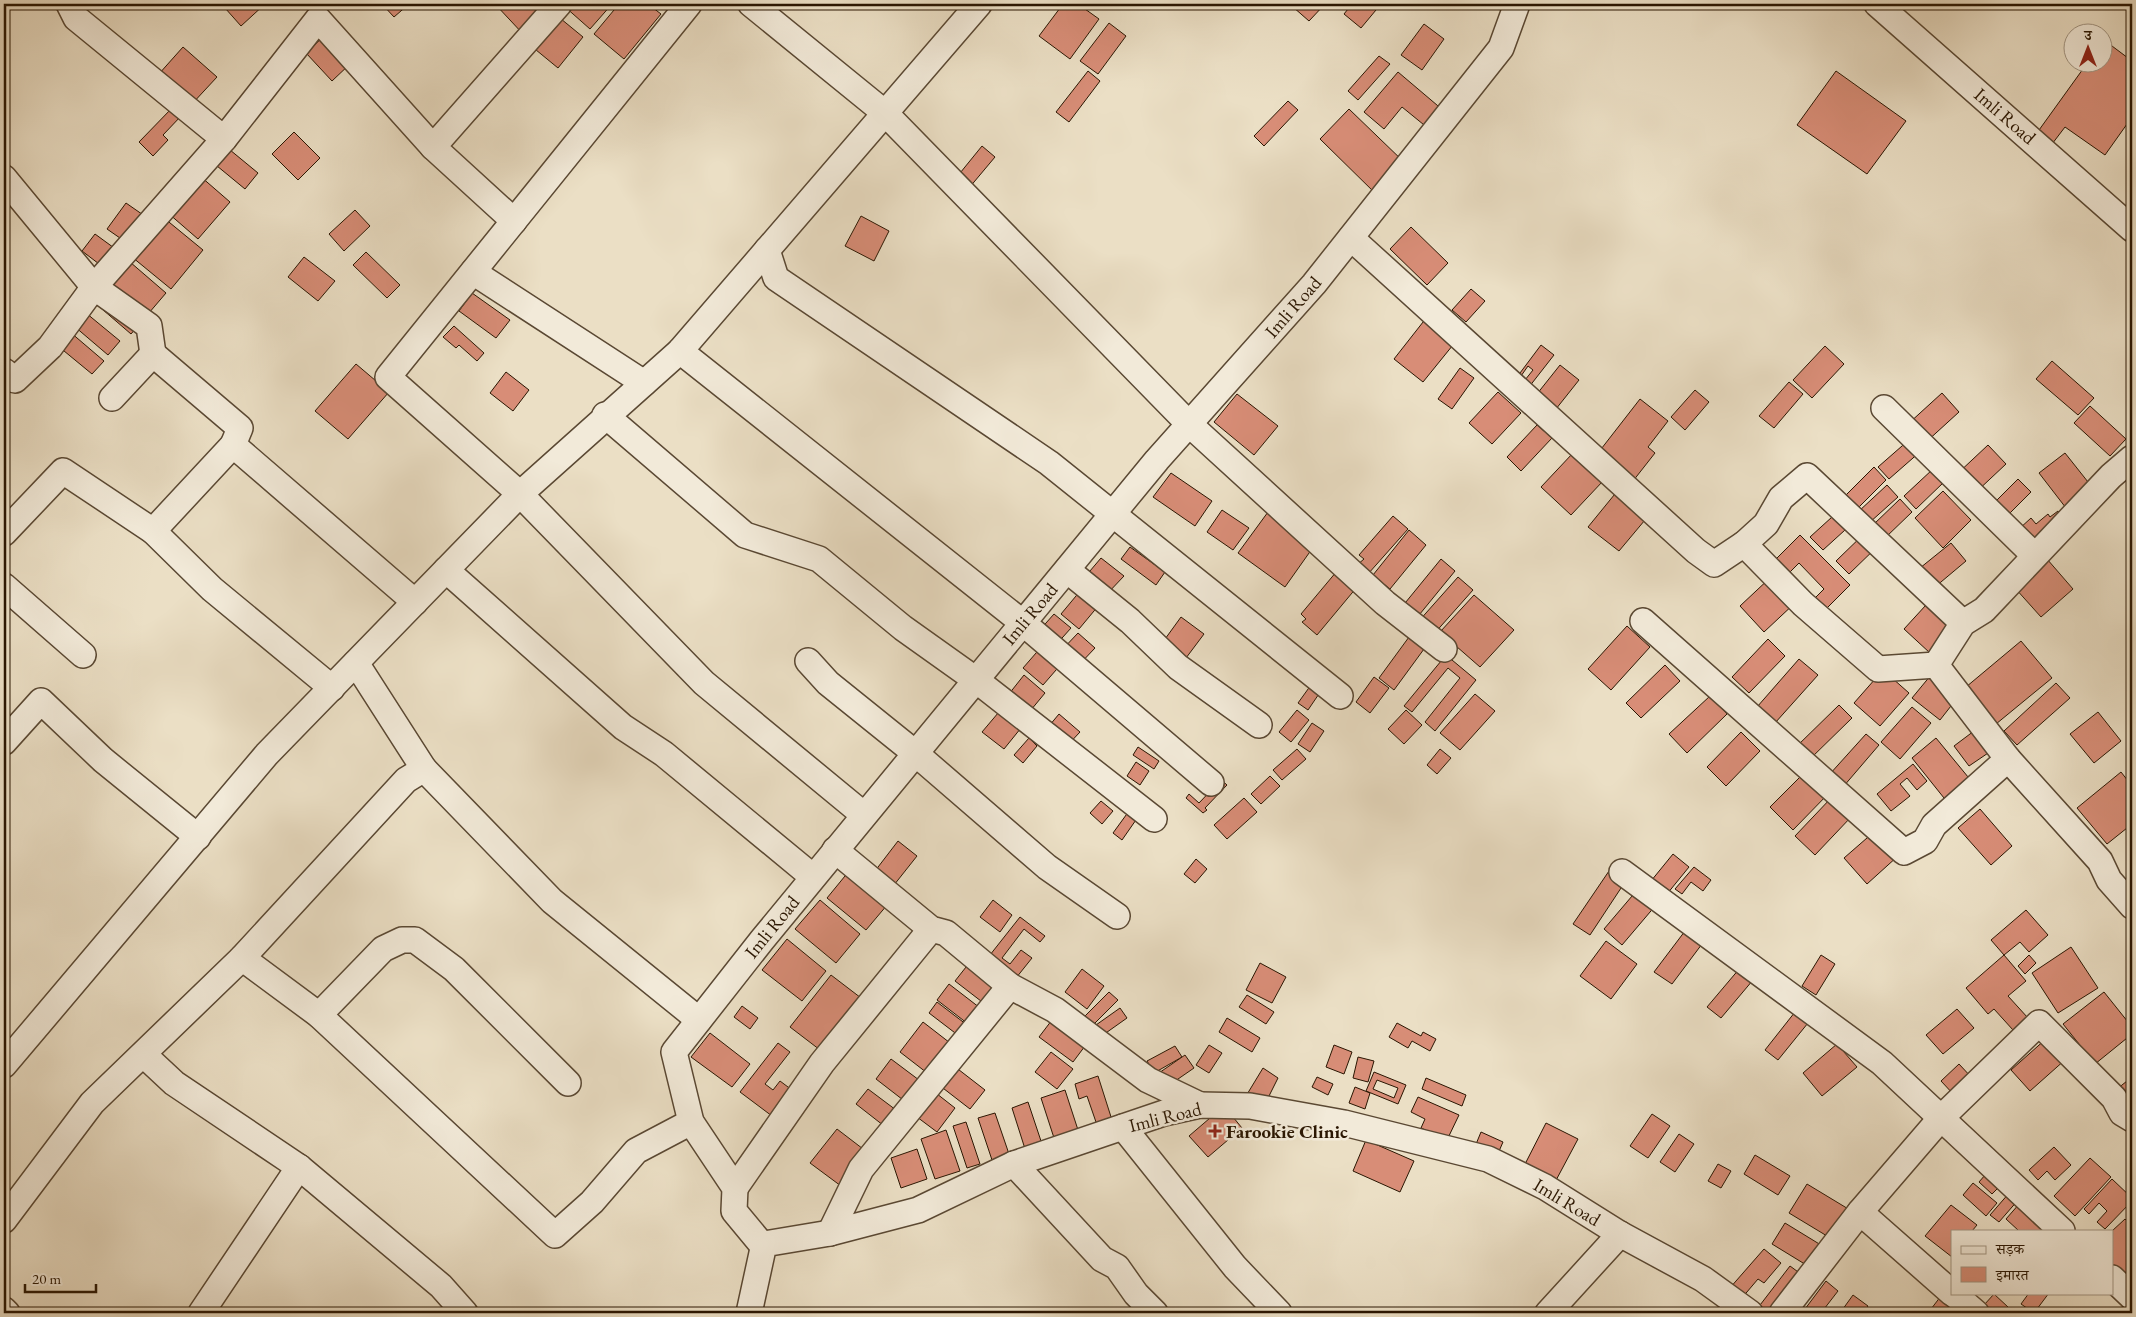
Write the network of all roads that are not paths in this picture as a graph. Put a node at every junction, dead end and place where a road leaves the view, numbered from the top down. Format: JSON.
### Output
{"nodes":[{"id":1,"x":69,"y":4,"type":"edge"},
{"id":2,"x":559,"y":4,"type":"edge"},
{"id":3,"x":689,"y":4,"type":"edge"},
{"id":4,"x":751,"y":4,"type":"edge"},
{"id":5,"x":979,"y":4,"type":"edge"},
{"id":6,"x":1517,"y":4,"type":"edge"},
{"id":7,"x":1877,"y":4,"type":"edge"},
{"id":8,"x":312,"y":11,"type":"edge"},
{"id":9,"x":884,"y":113,"type":"junction"},
{"id":10,"x":224,"y":139,"type":"junction"},
{"id":11,"x":433,"y":147,"type":"junction"},
{"id":12,"x":4,"y":178,"type":"edge"},
{"id":13,"x":514,"y":221,"type":"junction"},
{"id":14,"x":2132,"y":229,"type":"edge"},
{"id":15,"x":1350,"y":238,"type":"junction"},
{"id":16,"x":767,"y":250,"type":"junction"},
{"id":17,"x":473,"y":272,"type":"junction"},
{"id":18,"x":94,"y":287,"type":"junction"},
{"id":19,"x":680,"y":351,"type":"junction"},
{"id":20,"x":153,"y":354,"type":"junction"},
{"id":21,"x":4,"y":372,"type":"edge"},
{"id":22,"x":644,"y":383,"type":"junction"},
{"id":23,"x":112,"y":398,"type":"dead end"},
{"id":24,"x":1884,"y":408,"type":"dead end"},
{"id":25,"x":606,"y":416,"type":"junction"},
{"id":26,"x":1189,"y":424,"type":"junction"},
{"id":27,"x":233,"y":445,"type":"junction"},
{"id":28,"x":2132,"y":458,"type":"edge"},
{"id":29,"x":520,"y":494,"type":"junction"},
{"id":30,"x":1113,"y":513,"type":"junction"},
{"id":31,"x":153,"y":531,"type":"junction"},
{"id":32,"x":4,"y":534,"type":"edge"},
{"id":33,"x":1744,"y":544,"type":"junction"},
{"id":34,"x":2034,"y":555,"type":"junction"},
{"id":35,"x":446,"y":570,"type":"junction"},
{"id":36,"x":1067,"y":570,"type":"junction"},
{"id":37,"x":4,"y":586,"type":"edge"},
{"id":38,"x":416,"y":602,"type":"junction"},
{"id":39,"x":1643,"y":621,"type":"dead end"},
{"id":40,"x":1023,"y":623,"type":"junction"},
{"id":41,"x":1963,"y":623,"type":"junction"},
{"id":42,"x":1444,"y":648,"type":"dead end"},
{"id":43,"x":83,"y":655,"type":"dead end"},
{"id":44,"x":808,"y":661,"type":"dead end"},
{"id":45,"x":356,"y":663,"type":"junction"},
{"id":46,"x":1936,"y":665,"type":"junction"},
{"id":47,"x":976,"y":680,"type":"junction"},
{"id":48,"x":332,"y":688,"type":"junction"},
{"id":49,"x":1340,"y":696,"type":"dead end"},
{"id":50,"x":1259,"y":725,"type":"dead end"},
{"id":51,"x":4,"y":742,"type":"edge"},
{"id":52,"x":916,"y":753,"type":"junction"},
{"id":53,"x":2008,"y":758,"type":"junction"},
{"id":54,"x":424,"y":769,"type":"junction"},
{"id":55,"x":1211,"y":783,"type":"dead end"},
{"id":56,"x":864,"y":815,"type":"junction"},
{"id":57,"x":1154,"y":819,"type":"dead end"},
{"id":58,"x":198,"y":837,"type":"junction"},
{"id":59,"x":835,"y":850,"type":"junction"},
{"id":60,"x":1622,"y":872,"type":"dead end"},
{"id":61,"x":813,"y":877,"type":"junction"},
{"id":62,"x":2132,"y":906,"type":"edge"},
{"id":63,"x":1117,"y":916,"type":"dead end"},
{"id":64,"x":931,"y":929,"type":"junction"},
{"id":65,"x":242,"y":958,"type":"junction"},
{"id":66,"x":1010,"y":986,"type":"junction"},
{"id":67,"x":319,"y":1015,"type":"junction"},
{"id":68,"x":699,"y":1020,"type":"junction"},
{"id":69,"x":144,"y":1055,"type":"junction"},
{"id":70,"x":4,"y":1066,"type":"edge"},
{"id":71,"x":568,"y":1083,"type":"dead end"},
{"id":72,"x":1200,"y":1105,"type":"junction"},
{"id":73,"x":1941,"y":1118,"type":"junction"},
{"id":74,"x":2132,"y":1120,"type":"edge"},
{"id":75,"x":691,"y":1122,"type":"junction"},
{"id":76,"x":1123,"y":1127,"type":"junction"},
{"id":77,"x":1014,"y":1164,"type":"junction"},
{"id":78,"x":299,"y":1167,"type":"junction"},
{"id":79,"x":735,"y":1188,"type":"junction"},
{"id":80,"x":1860,"y":1212,"type":"junction"},
{"id":81,"x":4,"y":1220,"type":"edge"},
{"id":82,"x":2061,"y":1230,"type":"edge"},
{"id":83,"x":830,"y":1233,"type":"junction"},
{"id":84,"x":1620,"y":1234,"type":"junction"},
{"id":85,"x":763,"y":1246,"type":"junction"},
{"id":86,"x":2114,"y":1280,"type":"edge"},
{"id":87,"x":1951,"y":1291,"type":"edge"},
{"id":88,"x":1954,"y":1294,"type":"edge"},
{"id":89,"x":2132,"y":1297,"type":"edge"},
{"id":90,"x":4,"y":1310,"type":"edge"},
{"id":91,"x":7,"y":1313,"type":"edge"},
{"id":92,"x":201,"y":1313,"type":"edge"},
{"id":93,"x":465,"y":1313,"type":"edge"},
{"id":94,"x":749,"y":1313,"type":"edge"},
{"id":95,"x":1155,"y":1313,"type":"edge"},
{"id":96,"x":1279,"y":1313,"type":"edge"},
{"id":97,"x":1548,"y":1313,"type":"edge"},
{"id":98,"x":1750,"y":1313,"type":"edge"},
{"id":99,"x":1782,"y":1313,"type":"edge"},
{"id":100,"x":1976,"y":1313,"type":"edge"}],
"edges":[{"from":1,"to":10,"type":"street"},
{"from":2,"to":11,"type":"street"},
{"from":3,"to":13,"type":"street"},
{"from":4,"to":9,"type":"street"},
{"from":5,"to":9,"type":"street"},
{"from":6,"to":15,"type":"street","name":"Imli Road"},
{"from":7,"to":14,"type":"street","name":"Imli Road"},
{"from":8,"to":10,"type":"street"},
{"from":8,"to":11,"type":"street"},
{"from":9,"to":16,"type":"street"},
{"from":9,"to":26,"type":"street"},
{"from":10,"to":18,"type":"street"},
{"from":11,"to":13,"type":"street"},
{"from":12,"to":18,"type":"street"},
{"from":13,"to":17,"type":"street"},
{"from":15,"to":26,"type":"street","name":"Imli Road"},
{"from":15,"to":33,"type":"street"},
{"from":16,"to":19,"type":"street"},
{"from":16,"to":30,"type":"street"},
{"from":17,"to":22,"type":"street"},
{"from":17,"to":29,"type":"street"},
{"from":18,"to":20,"type":"street"},
{"from":18,"to":21,"type":"street"},
{"from":19,"to":22,"type":"street"},
{"from":19,"to":40,"type":"street"},
{"from":20,"to":23,"type":"street"},
{"from":20,"to":27,"type":"street"},
{"from":22,"to":25,"type":"street"},
{"from":24,"to":34,"type":"street"},
{"from":25,"to":29,"type":"street"},
{"from":25,"to":47,"type":"street"},
{"from":26,"to":30,"type":"street","name":"Imli Road"},
{"from":26,"to":42,"type":"street"},
{"from":27,"to":31,"type":"street"},
{"from":27,"to":38,"type":"street"},
{"from":28,"to":34,"type":"street"},
{"from":29,"to":35,"type":"street"},
{"from":29,"to":56,"type":"street"},
{"from":30,"to":36,"type":"street","name":"Imli Road"},
{"from":30,"to":49,"type":"street"},
{"from":31,"to":32,"type":"street"},
{"from":31,"to":48,"type":"street"},
{"from":33,"to":41,"type":"street"},
{"from":33,"to":46,"type":"street"},
{"from":34,"to":41,"type":"street"},
{"from":35,"to":38,"type":"street"},
{"from":35,"to":61,"type":"street"},
{"from":36,"to":40,"type":"street","name":"Imli Road"},
{"from":36,"to":50,"type":"street"},
{"from":37,"to":43,"type":"street"},
{"from":38,"to":45,"type":"street"},
{"from":39,"to":53,"type":"street"},
{"from":40,"to":47,"type":"street","name":"Imli Road"},
{"from":40,"to":55,"type":"street"},
{"from":41,"to":46,"type":"street"},
{"from":44,"to":52,"type":"street"},
{"from":45,"to":48,"type":"street"},
{"from":45,"to":54,"type":"street"},
{"from":46,"to":53,"type":"street"},
{"from":47,"to":52,"type":"street","name":"Imli Road"},
{"from":47,"to":57,"type":"street"},
{"from":48,"to":58,"type":"street"},
{"from":51,"to":58,"type":"street"},
{"from":52,"to":56,"type":"street","name":"Imli Road"},
{"from":52,"to":63,"type":"street"},
{"from":53,"to":62,"type":"street"},
{"from":54,"to":65,"type":"street"},
{"from":54,"to":68,"type":"street"},
{"from":56,"to":59,"type":"street","name":"Imli Road"},
{"from":58,"to":70,"type":"street"},
{"from":59,"to":61,"type":"street","name":"Imli Road"},
{"from":59,"to":64,"type":"street"},
{"from":60,"to":73,"type":"street"},
{"from":61,"to":68,"type":"street","name":"Imli Road"},
{"from":64,"to":66,"type":"street"},
{"from":64,"to":79,"type":"street"},
{"from":65,"to":67,"type":"street"},
{"from":65,"to":69,"type":"street"},
{"from":66,"to":72,"type":"street"},
{"from":66,"to":83,"type":"street"},
{"from":67,"to":71,"type":"street"},
{"from":67,"to":75,"type":"street"},
{"from":68,"to":75,"type":"street","name":"Imli Road"},
{"from":69,"to":78,"type":"street"},
{"from":69,"to":81,"type":"street"},
{"from":72,"to":76,"type":"street","name":"Imli Road"},
{"from":72,"to":84,"type":"street","name":"Imli Road"},
{"from":73,"to":74,"type":"street"},
{"from":73,"to":80,"type":"street"},
{"from":73,"to":82,"type":"street"},
{"from":75,"to":79,"type":"street","name":"Imli Road"},
{"from":76,"to":77,"type":"street","name":"Imli Road"},
{"from":76,"to":96,"type":"street"},
{"from":77,"to":83,"type":"street","name":"Imli Road"},
{"from":77,"to":95,"type":"street"},
{"from":78,"to":92,"type":"street"},
{"from":78,"to":93,"type":"street"},
{"from":79,"to":85,"type":"street"},
{"from":80,"to":87,"type":"street"},
{"from":80,"to":99,"type":"street"},
{"from":83,"to":85,"type":"street","name":"Imli Road"},
{"from":84,"to":97,"type":"street"},
{"from":84,"to":98,"type":"street","name":"Imli Road"},
{"from":85,"to":94,"type":"street"},
{"from":86,"to":89,"type":"street"},
{"from":88,"to":100,"type":"street"},
{"from":90,"to":91,"type":"street"}]}
